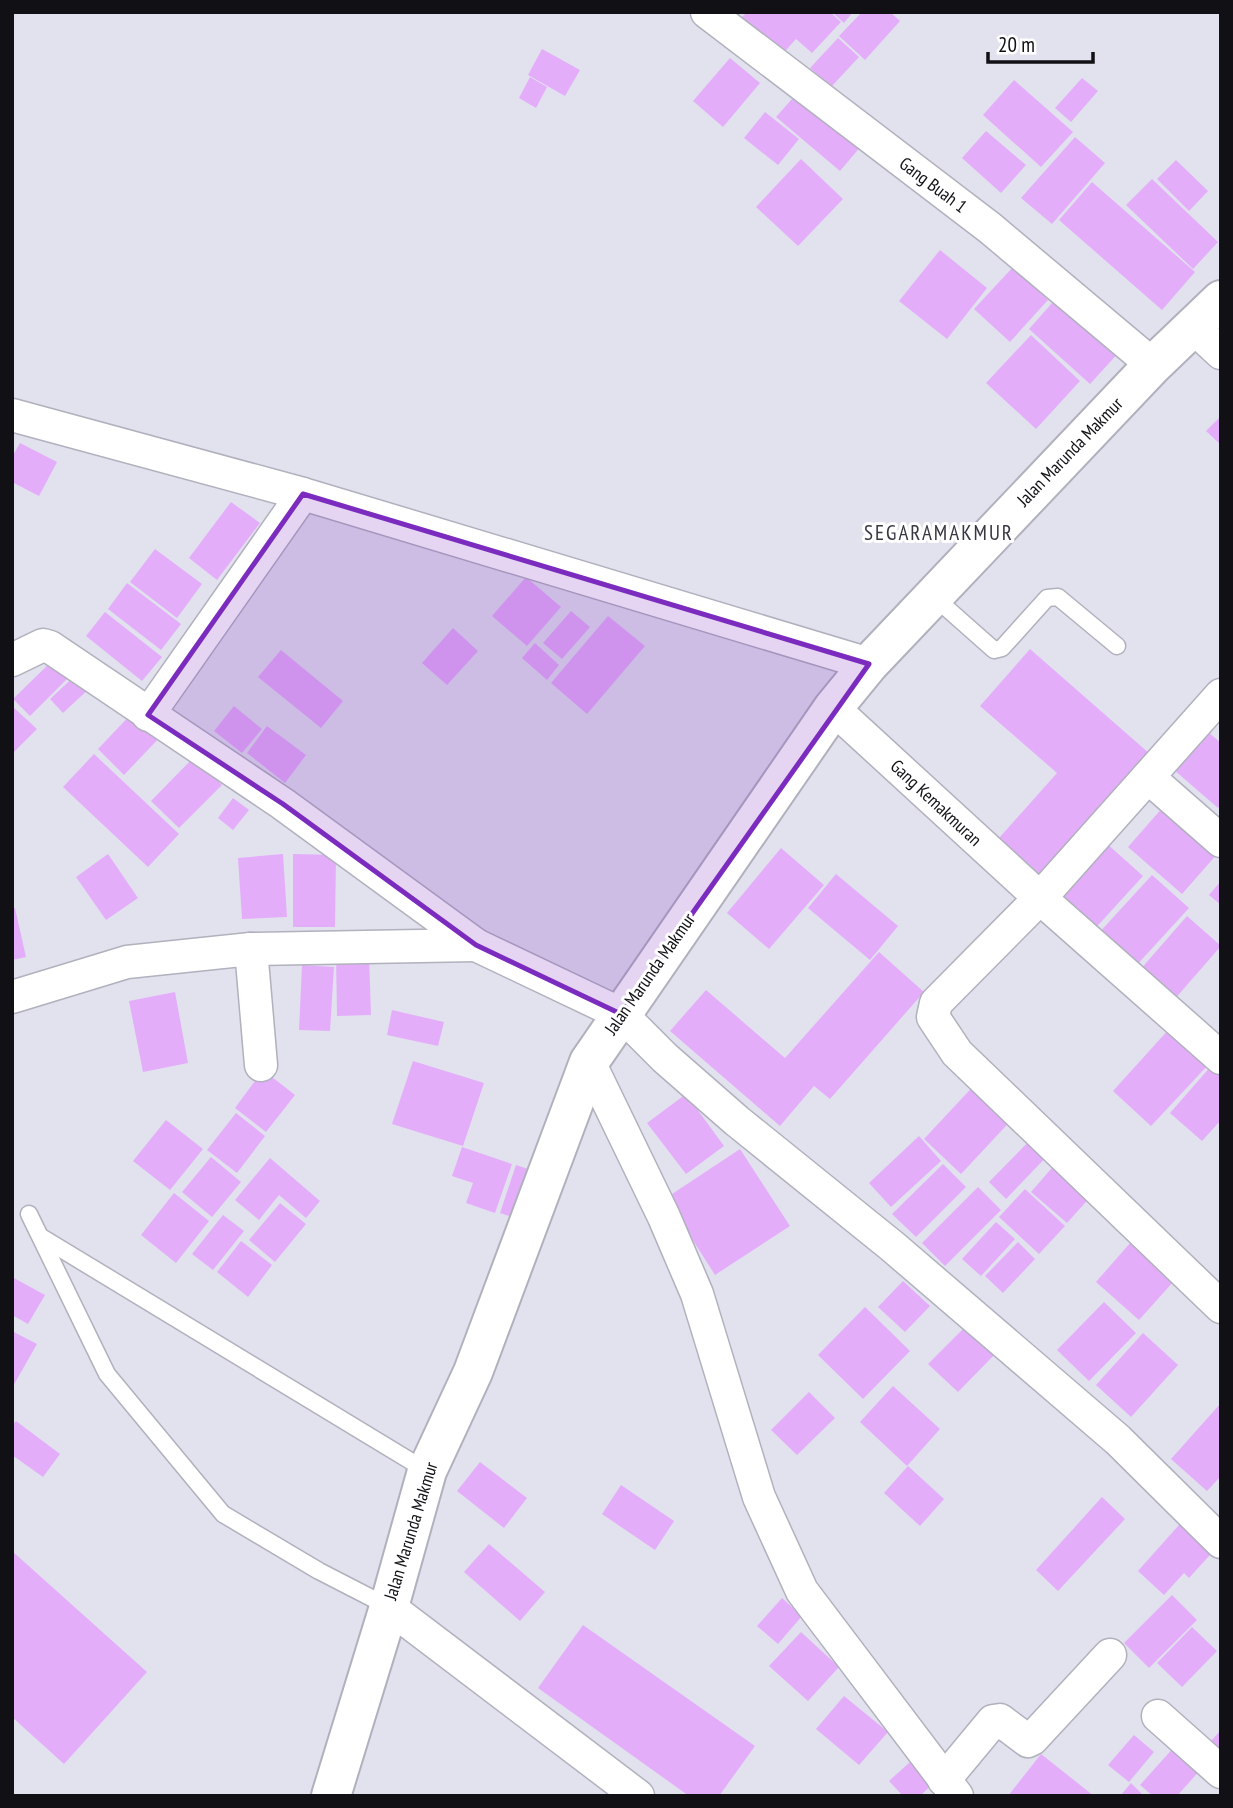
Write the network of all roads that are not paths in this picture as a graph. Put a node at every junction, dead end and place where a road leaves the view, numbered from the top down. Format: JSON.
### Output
{"nodes":[{"id":1,"x":707,"y":12,"type":"edge"},
{"id":2,"x":1221,"y":300,"type":"edge"},
{"id":3,"x":1192,"y":326,"type":"junction"},
{"id":4,"x":1221,"y":354,"type":"edge"},
{"id":5,"x":1153,"y":365,"type":"junction"},
{"id":6,"x":12,"y":415,"type":"edge"},
{"id":7,"x":303,"y":494,"type":"junction"},
{"id":8,"x":933,"y":596,"type":"junction"},
{"id":9,"x":1117,"y":646,"type":"dead end"},
{"id":10,"x":12,"y":660,"type":"edge"},
{"id":11,"x":869,"y":664,"type":"junction"},
{"id":12,"x":1221,"y":695,"type":"edge"},
{"id":13,"x":833,"y":708,"type":"junction"},
{"id":14,"x":148,"y":715,"type":"junction"},
{"id":15,"x":1148,"y":777,"type":"junction"},
{"id":16,"x":1221,"y":841,"type":"edge"},
{"id":17,"x":1040,"y":898,"type":"junction"},
{"id":18,"x":476,"y":945,"type":"junction"},
{"id":19,"x":251,"y":949,"type":"junction"},
{"id":20,"x":12,"y":997,"type":"edge"},
{"id":21,"x":621,"y":1014,"type":"junction"},
{"id":22,"x":1221,"y":1058,"type":"edge"},
{"id":23,"x":589,"y":1062,"type":"junction"},
{"id":24,"x":261,"y":1065,"type":"dead end"},
{"id":25,"x":29,"y":1214,"type":"dead end"},
{"id":26,"x":42,"y":1238,"type":"junction"},
{"id":27,"x":1221,"y":1307,"type":"edge"},
{"id":28,"x":427,"y":1471,"type":"junction"},
{"id":29,"x":1221,"y":1542,"type":"edge"},
{"id":30,"x":388,"y":1607,"type":"junction"},
{"id":31,"x":1111,"y":1654,"type":"dead end"},
{"id":32,"x":1158,"y":1716,"type":"dead end"},
{"id":33,"x":1221,"y":1772,"type":"edge"},
{"id":34,"x":950,"y":1788,"type":"edge"},
{"id":35,"x":331,"y":1796,"type":"edge"},
{"id":36,"x":638,"y":1796,"type":"edge"}],
"edges":[{"from":1,"to":5,"type":"street","name":"Gang Buah 1"},
{"from":2,"to":3,"type":"main road","name":"Jalan Marunda Makmur"},
{"from":3,"to":4,"type":"street"},
{"from":3,"to":5,"type":"main road","name":"Jalan Marunda Makmur"},
{"from":5,"to":8,"type":"main road","name":"Jalan Marunda Makmur"},
{"from":6,"to":7,"type":"street"},
{"from":7,"to":11,"type":"street"},
{"from":7,"to":14,"type":"street"},
{"from":8,"to":9,"type":"lane"},
{"from":8,"to":11,"type":"main road","name":"Jalan Marunda Makmur"},
{"from":10,"to":14,"type":"street"},
{"from":11,"to":13,"type":"main road","name":"Jalan Marunda Makmur"},
{"from":12,"to":15,"type":"street"},
{"from":13,"to":17,"type":"street","name":"Gang Kemakmuran"},
{"from":13,"to":21,"type":"main road","name":"Jalan Marunda Makmur"},
{"from":14,"to":18,"type":"street"},
{"from":15,"to":16,"type":"street"},
{"from":15,"to":17,"type":"street"},
{"from":17,"to":22,"type":"street","name":"Gang Kemakmuran"},
{"from":17,"to":27,"type":"street"},
{"from":18,"to":19,"type":"street"},
{"from":18,"to":21,"type":"street"},
{"from":19,"to":20,"type":"street"},
{"from":19,"to":24,"type":"street"},
{"from":21,"to":23,"type":"main road","name":"Jalan Marunda Makmur"},
{"from":21,"to":29,"type":"street"},
{"from":23,"to":28,"type":"main road","name":"Jalan Marunda Makmur"},
{"from":23,"to":34,"type":"street"},
{"from":25,"to":26,"type":"lane"},
{"from":26,"to":28,"type":"lane"},
{"from":26,"to":30,"type":"lane"},
{"from":28,"to":30,"type":"main road","name":"Jalan Marunda Makmur"},
{"from":30,"to":35,"type":"main road","name":"Jalan Marunda Makmur"},
{"from":30,"to":36,"type":"street"},
{"from":31,"to":34,"type":"street"},
{"from":32,"to":33,"type":"street"}]}
